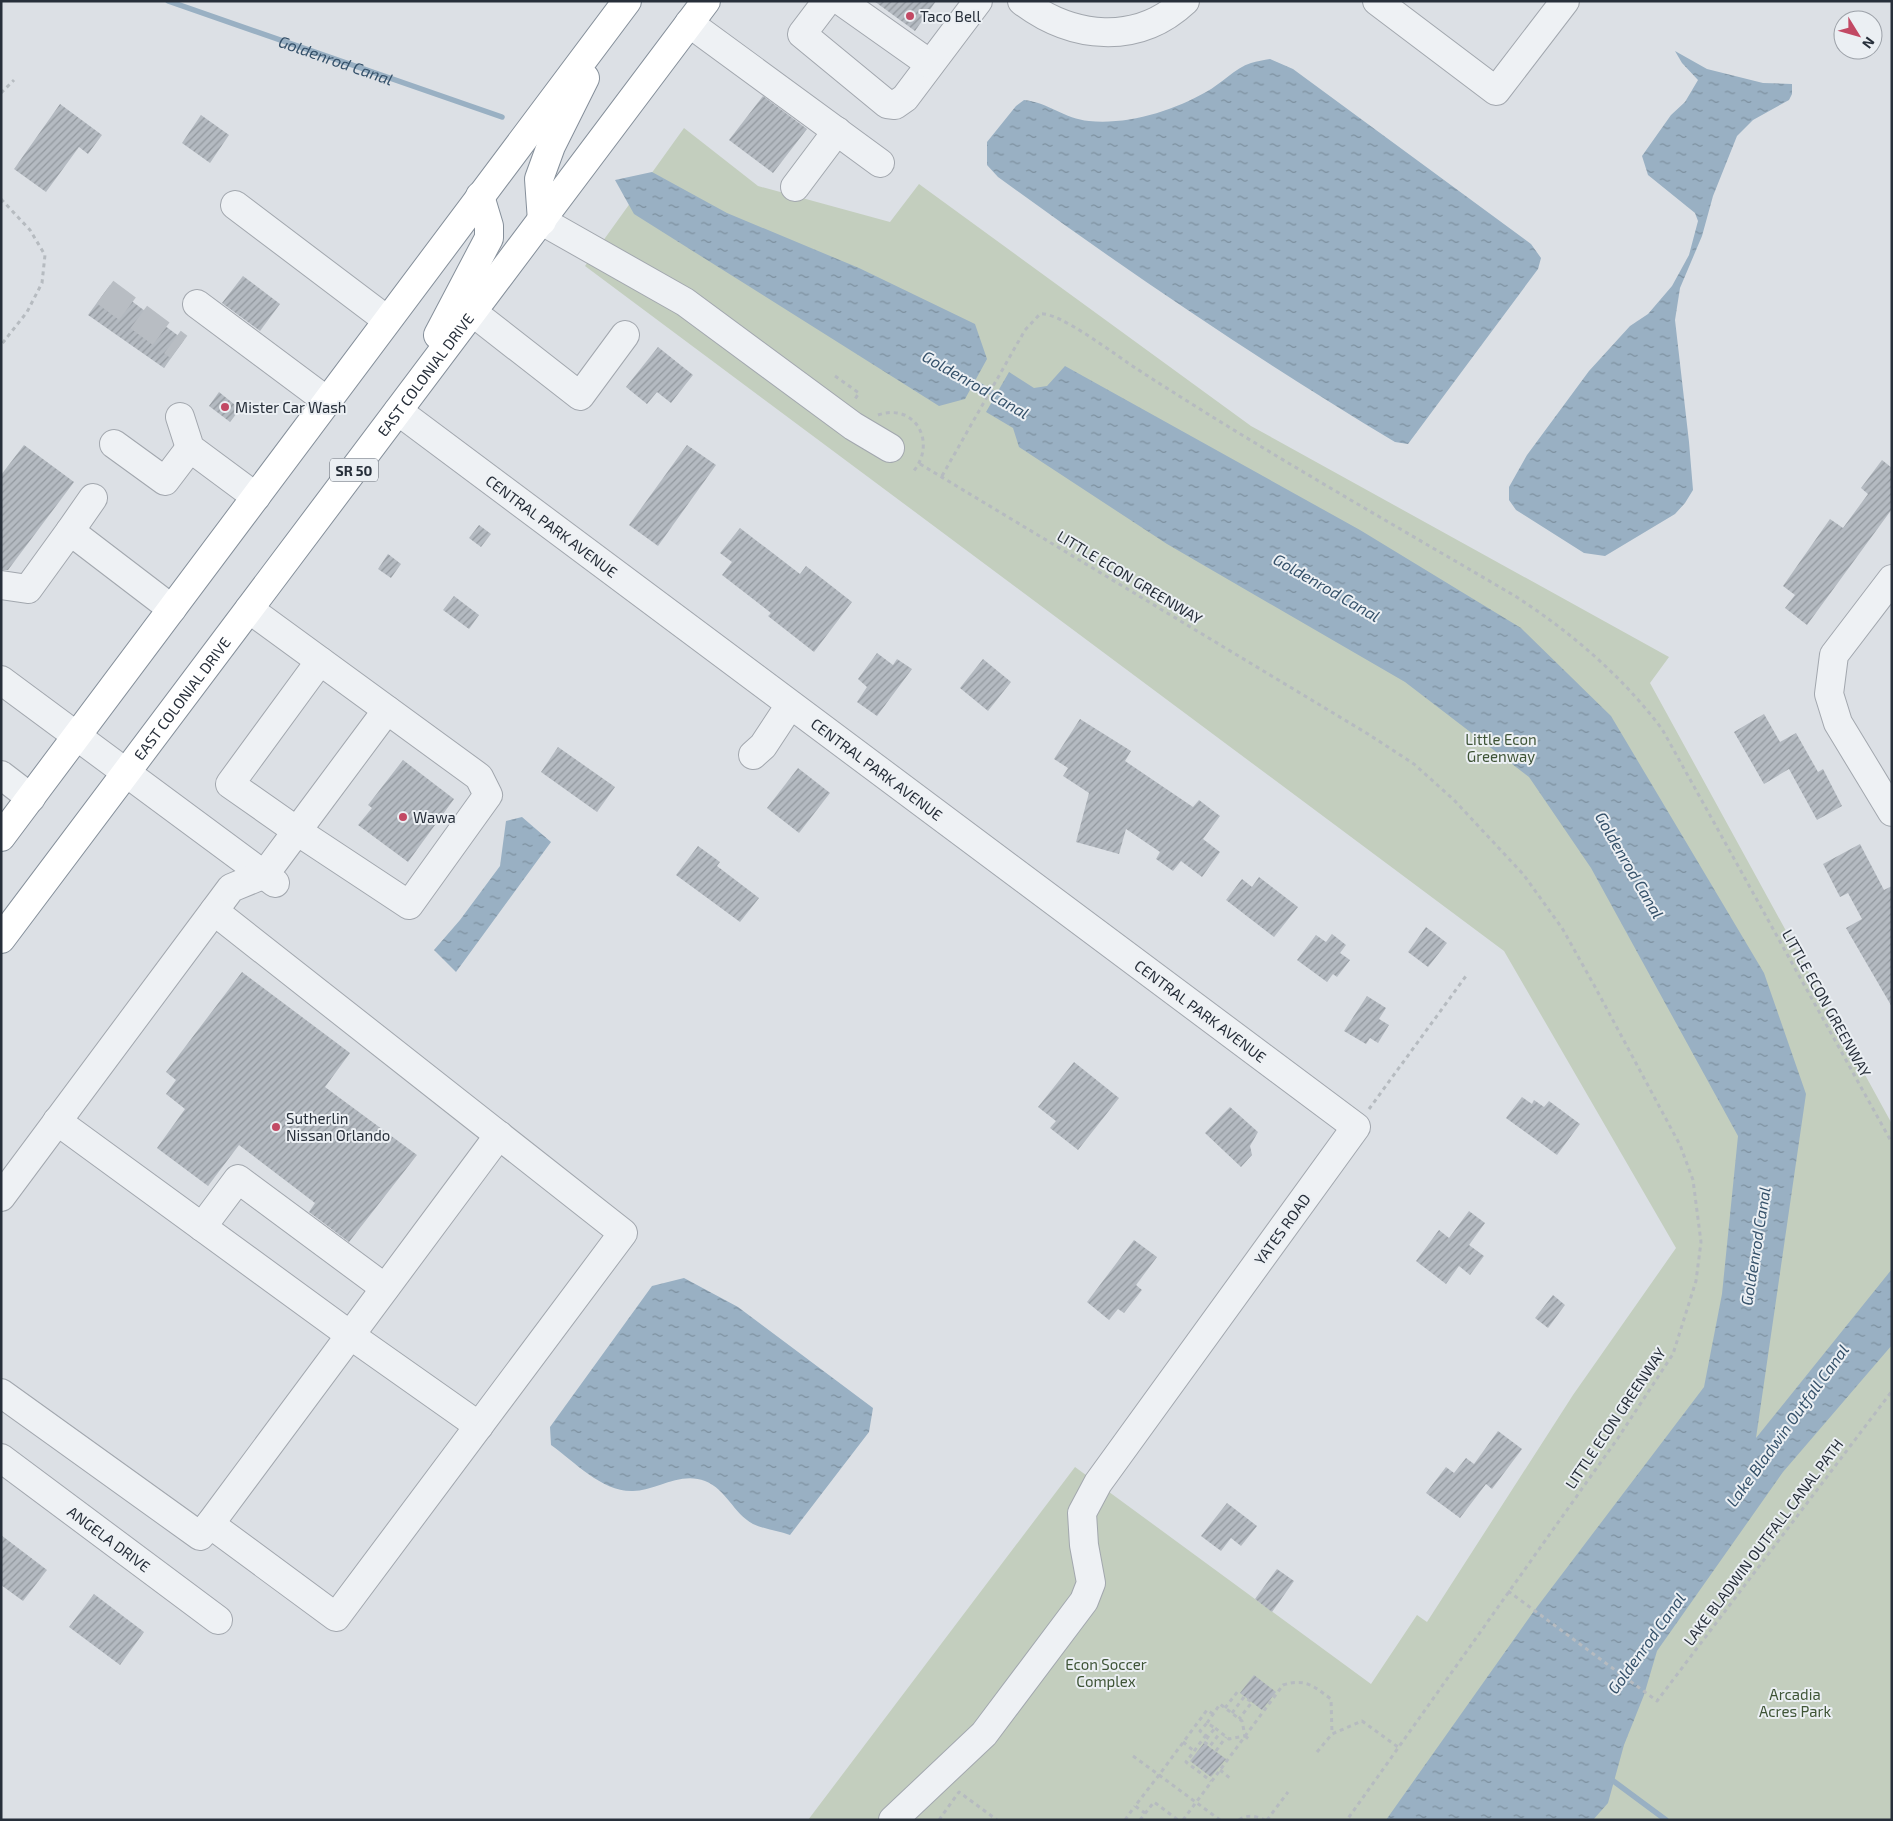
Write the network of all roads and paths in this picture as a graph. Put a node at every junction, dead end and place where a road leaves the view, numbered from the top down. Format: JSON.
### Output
{"nodes":[{"id":1,"x":628,"y":1,"type":"edge"},
{"id":2,"x":706,"y":1,"type":"edge"},
{"id":3,"x":827,"y":1,"type":"edge"},
{"id":4,"x":840,"y":1,"type":"edge"},
{"id":5,"x":978,"y":1,"type":"edge"},
{"id":6,"x":1022,"y":1,"type":"edge"},
{"id":7,"x":1185,"y":1,"type":"edge"},
{"id":8,"x":1378,"y":1,"type":"edge"},
{"id":9,"x":1565,"y":1,"type":"edge"},
{"id":10,"x":689,"y":23,"type":"junction"},
{"id":11,"x":930,"y":64,"type":"junction"},
{"id":12,"x":14,"y":80,"type":"dead end"},
{"id":13,"x":1,"y":93,"type":"edge"},
{"id":14,"x":837,"y":131,"type":"junction"},
{"id":15,"x":880,"y":163,"type":"dead end"},
{"id":16,"x":795,"y":187,"type":"dead end"},
{"id":17,"x":480,"y":196,"type":"junction"},
{"id":18,"x":1,"y":199,"type":"edge"},
{"id":19,"x":235,"y":205,"type":"dead end"},
{"id":20,"x":542,"y":221,"type":"junction"},
{"id":21,"x":197,"y":304,"type":"dead end"},
{"id":22,"x":465,"y":306,"type":"junction"},
{"id":23,"x":387,"y":320,"type":"junction"},
{"id":24,"x":625,"y":335,"type":"dead end"},
{"id":25,"x":1,"y":345,"type":"edge"},
{"id":26,"x":327,"y":401,"type":"junction"},
{"id":27,"x":398,"y":412,"type":"junction"},
{"id":28,"x":180,"y":417,"type":"dead end"},
{"id":29,"x":114,"y":444,"type":"dead end"},
{"id":30,"x":190,"y":448,"type":"junction"},
{"id":31,"x":890,"y":448,"type":"dead end"},
{"id":32,"x":920,"y":464,"type":"dead end"},
{"id":33,"x":942,"y":476,"type":"junction"},
{"id":34,"x":256,"y":497,"type":"junction"},
{"id":35,"x":94,"y":498,"type":"dead end"},
{"id":36,"x":70,"y":532,"type":"junction"},
{"id":37,"x":1892,"y":579,"type":"edge"},
{"id":38,"x":1,"y":585,"type":"edge"},
{"id":39,"x":172,"y":609,"type":"junction"},
{"id":40,"x":249,"y":609,"type":"junction"},
{"id":41,"x":320,"y":660,"type":"junction"},
{"id":42,"x":1,"y":680,"type":"edge"},
{"id":43,"x":790,"y":705,"type":"junction"},
{"id":44,"x":387,"y":710,"type":"junction"},
{"id":45,"x":76,"y":737,"type":"junction"},
{"id":46,"x":753,"y":755,"type":"dead end"},
{"id":47,"x":126,"y":774,"type":"junction"},
{"id":48,"x":1,"y":775,"type":"edge"},
{"id":49,"x":31,"y":798,"type":"junction"},
{"id":50,"x":1892,"y":812,"type":"edge"},
{"id":51,"x":297,"y":831,"type":"junction"},
{"id":52,"x":1,"y":837,"type":"edge"},
{"id":53,"x":271,"y":879,"type":"junction"},
{"id":54,"x":214,"y":911,"type":"junction"},
{"id":55,"x":1,"y":939,"type":"edge"},
{"id":56,"x":1466,"y":976,"type":"dead end"},
{"id":57,"x":57,"y":1121,"type":"junction"},
{"id":58,"x":1356,"y":1127,"type":"junction"},
{"id":59,"x":499,"y":1135,"type":"junction"},
{"id":60,"x":1892,"y":1142,"type":"edge"},
{"id":61,"x":1,"y":1197,"type":"edge"},
{"id":62,"x":202,"y":1227,"type":"junction"},
{"id":63,"x":385,"y":1288,"type":"junction"},
{"id":64,"x":350,"y":1335,"type":"junction"},
{"id":65,"x":1892,"y":1391,"type":"edge"},
{"id":66,"x":1,"y":1393,"type":"edge"},
{"id":67,"x":479,"y":1426,"type":"junction"},
{"id":68,"x":1,"y":1458,"type":"edge"},
{"id":69,"x":210,"y":1524,"type":"junction"},
{"id":70,"x":1508,"y":1591,"type":"junction"},
{"id":71,"x":218,"y":1620,"type":"dead end"},
{"id":72,"x":1238,"y":1691,"type":"dead end"},
{"id":73,"x":1225,"y":1708,"type":"junction"},
{"id":74,"x":1232,"y":1713,"type":"junction"},
{"id":75,"x":1213,"y":1714,"type":"junction"},
{"id":76,"x":1240,"y":1719,"type":"junction"},
{"id":77,"x":1207,"y":1723,"type":"junction"},
{"id":78,"x":1215,"y":1728,"type":"junction"},
{"id":79,"x":1220,"y":1732,"type":"junction"},
{"id":80,"x":1332,"y":1734,"type":"junction"},
{"id":81,"x":1207,"y":1736,"type":"junction"},
{"id":82,"x":1245,"y":1736,"type":"junction"},
{"id":83,"x":1226,"y":1737,"type":"junction"},
{"id":84,"x":1250,"y":1740,"type":"dead end"},
{"id":85,"x":1183,"y":1742,"type":"junction"},
{"id":86,"x":1398,"y":1747,"type":"junction"},
{"id":87,"x":1194,"y":1751,"type":"junction"},
{"id":88,"x":1216,"y":1751,"type":"dead end"},
{"id":89,"x":1317,"y":1752,"type":"dead end"},
{"id":90,"x":1133,"y":1756,"type":"dead end"},
{"id":91,"x":1220,"y":1770,"type":"junction"},
{"id":92,"x":1158,"y":1774,"type":"junction"},
{"id":93,"x":1231,"y":1779,"type":"dead end"},
{"id":94,"x":1211,"y":1781,"type":"junction"},
{"id":95,"x":1288,"y":1792,"type":"dead end"},
{"id":96,"x":1196,"y":1802,"type":"junction"},
{"id":97,"x":1135,"y":1806,"type":"junction"},
{"id":98,"x":1145,"y":1813,"type":"junction"},
{"id":99,"x":893,"y":1820,"type":"edge"},
{"id":100,"x":939,"y":1820,"type":"edge"},
{"id":101,"x":997,"y":1820,"type":"edge"},
{"id":102,"x":1125,"y":1820,"type":"edge"},
{"id":103,"x":1140,"y":1820,"type":"edge"},
{"id":104,"x":1178,"y":1820,"type":"edge"},
{"id":105,"x":1183,"y":1820,"type":"edge"},
{"id":106,"x":1220,"y":1820,"type":"edge"},
{"id":107,"x":1239,"y":1820,"type":"edge"},
{"id":108,"x":1266,"y":1820,"type":"edge"},
{"id":109,"x":1347,"y":1820,"type":"edge"}],
"edges":[{"from":1,"to":17,"type":"highway"},
{"from":1,"to":20,"type":"highway"},
{"from":2,"to":10,"type":"highway","name":"EAST COLONIAL DRIVE"},
{"from":3,"to":11,"type":"street"},
{"from":4,"to":11,"type":"street"},
{"from":5,"to":11,"type":"street"},
{"from":6,"to":7,"type":"street"},
{"from":8,"to":9,"type":"street"},
{"from":10,"to":14,"type":"street"},
{"from":10,"to":20,"type":"highway","name":"EAST COLONIAL DRIVE"},
{"from":12,"to":13,"type":"path"},
{"from":14,"to":15,"type":"street"},
{"from":14,"to":16,"type":"street"},
{"from":17,"to":22,"type":"highway"},
{"from":17,"to":23,"type":"highway"},
{"from":18,"to":25,"type":"path"},
{"from":19,"to":23,"type":"street"},
{"from":20,"to":22,"type":"highway","name":"EAST COLONIAL DRIVE"},
{"from":20,"to":31,"type":"street"},
{"from":21,"to":26,"type":"street"},
{"from":22,"to":24,"type":"street"},
{"from":22,"to":27,"type":"highway","name":"EAST COLONIAL DRIVE"},
{"from":23,"to":26,"type":"highway"},
{"from":26,"to":34,"type":"highway"},
{"from":27,"to":40,"type":"highway","name":"EAST COLONIAL DRIVE","number":"SR 50"},
{"from":27,"to":43,"type":"street","name":"CENTRAL PARK AVENUE"},
{"from":28,"to":30,"type":"street"},
{"from":29,"to":30,"type":"street"},
{"from":30,"to":34,"type":"street"},
{"from":32,"to":33,"type":"path","name":"LITTLE ECON GREENWAY"},
{"from":33,"to":60,"type":"path","name":"LITTLE ECON GREENWAY"},
{"from":33,"to":70,"type":"path","name":"LITTLE ECON GREENWAY"},
{"from":34,"to":39,"type":"highway"},
{"from":35,"to":36,"type":"street"},
{"from":36,"to":38,"type":"street"},
{"from":36,"to":39,"type":"street"},
{"from":37,"to":50,"type":"street"},
{"from":39,"to":45,"type":"highway"},
{"from":40,"to":41,"type":"street"},
{"from":40,"to":47,"type":"highway","name":"EAST COLONIAL DRIVE","number":"SR 50"},
{"from":41,"to":44,"type":"street"},
{"from":41,"to":51,"type":"street"},
{"from":42,"to":45,"type":"street"},
{"from":43,"to":46,"type":"street"},
{"from":43,"to":58,"type":"street","name":"CENTRAL PARK AVENUE"},
{"from":44,"to":51,"type":"street"},
{"from":44,"to":51,"type":"street"},
{"from":45,"to":47,"type":"street"},
{"from":45,"to":49,"type":"highway"},
{"from":47,"to":53,"type":"street"},
{"from":47,"to":55,"type":"highway","name":"EAST COLONIAL DRIVE","number":"SR 50"},
{"from":48,"to":49,"type":"street"},
{"from":49,"to":52,"type":"highway"},
{"from":51,"to":53,"type":"street"},
{"from":53,"to":54,"type":"street"},
{"from":54,"to":57,"type":"street"},
{"from":54,"to":59,"type":"street"},
{"from":56,"to":58,"type":"path"},
{"from":57,"to":61,"type":"street"},
{"from":57,"to":62,"type":"street"},
{"from":58,"to":99,"type":"street","name":"YATES ROAD"},
{"from":59,"to":63,"type":"street"},
{"from":59,"to":67,"type":"street"},
{"from":62,"to":63,"type":"street"},
{"from":62,"to":64,"type":"street"},
{"from":63,"to":64,"type":"street"},
{"from":64,"to":67,"type":"street"},
{"from":64,"to":69,"type":"street"},
{"from":65,"to":70,"type":"path","name":"LAKE BLADWIN OUTFALL CANAL PATH"},
{"from":66,"to":69,"type":"street"},
{"from":67,"to":69,"type":"street"},
{"from":68,"to":71,"type":"street","name":"ANGELA DRIVE"},
{"from":70,"to":86,"type":"path","name":"LITTLE ECON GREENWAY"},
{"from":72,"to":73,"type":"path"},
{"from":73,"to":74,"type":"path"},
{"from":73,"to":75,"type":"path"},
{"from":74,"to":76,"type":"path"},
{"from":74,"to":76,"type":"path"},
{"from":75,"to":77,"type":"path"},
{"from":75,"to":85,"type":"path"},
{"from":76,"to":82,"type":"path"},
{"from":77,"to":78,"type":"path"},
{"from":77,"to":81,"type":"path"},
{"from":78,"to":79,"type":"path"},
{"from":78,"to":81,"type":"path"},
{"from":79,"to":81,"type":"path"},
{"from":79,"to":83,"type":"path"},
{"from":80,"to":82,"type":"path"},
{"from":80,"to":86,"type":"path"},
{"from":80,"to":89,"type":"path"},
{"from":81,"to":87,"type":"path"},
{"from":82,"to":83,"type":"path"},
{"from":82,"to":84,"type":"path"},
{"from":82,"to":91,"type":"path"},
{"from":83,"to":88,"type":"path"},
{"from":85,"to":87,"type":"path"},
{"from":85,"to":92,"type":"path"},
{"from":86,"to":109,"type":"path","name":"LITTLE ECON GREENWAY"},
{"from":87,"to":94,"type":"path"},
{"from":90,"to":92,"type":"path"},
{"from":91,"to":93,"type":"path"},
{"from":91,"to":94,"type":"path"},
{"from":92,"to":96,"type":"path"},
{"from":92,"to":97,"type":"path"},
{"from":94,"to":96,"type":"path"},
{"from":95,"to":108,"type":"path"},
{"from":96,"to":105,"type":"path"},
{"from":96,"to":106,"type":"path"},
{"from":97,"to":98,"type":"path"},
{"from":97,"to":102,"type":"path"},
{"from":98,"to":103,"type":"path"},
{"from":98,"to":104,"type":"path"},
{"from":100,"to":101,"type":"path"},
{"from":107,"to":108,"type":"path"}]}
